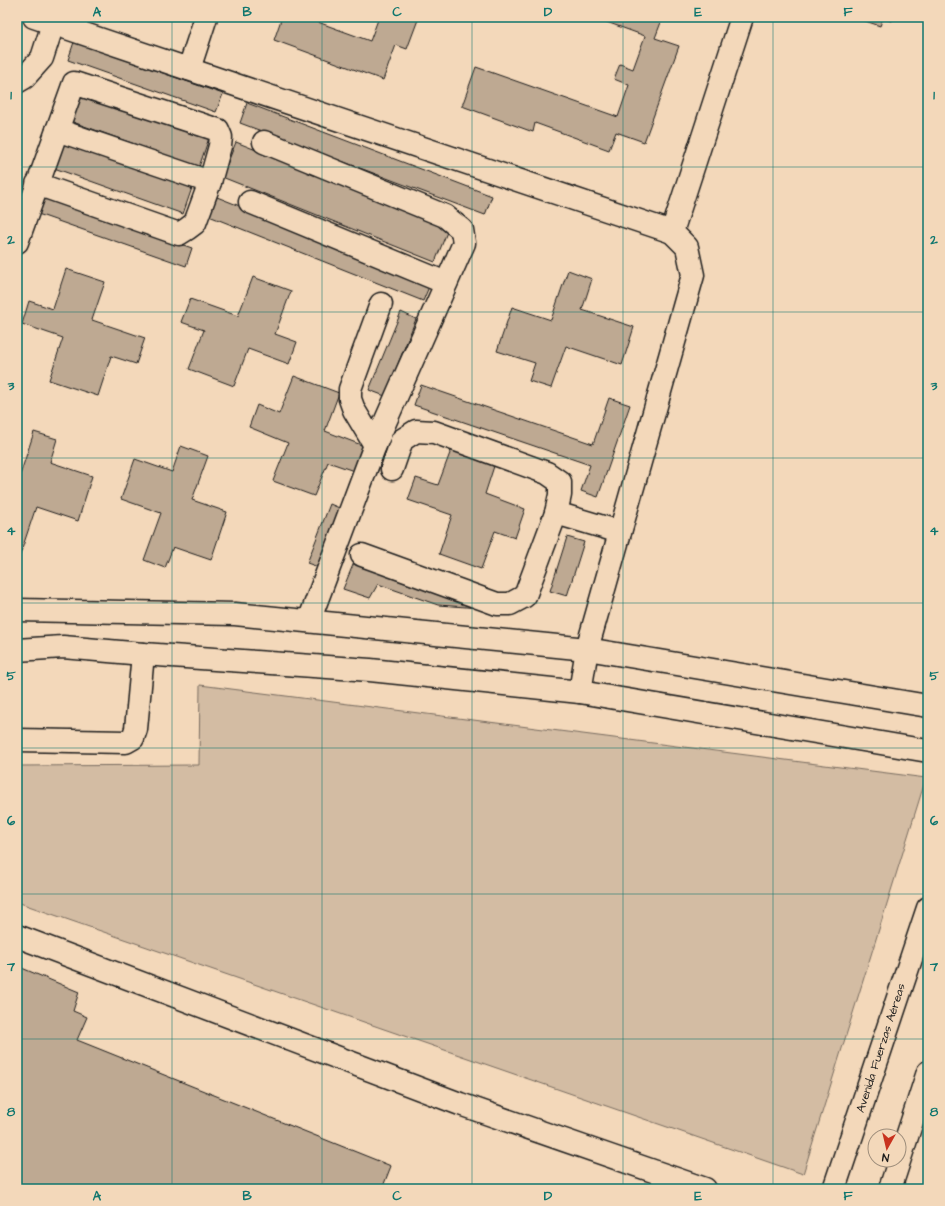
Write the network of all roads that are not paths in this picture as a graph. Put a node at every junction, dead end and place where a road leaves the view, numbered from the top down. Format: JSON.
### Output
{"nodes":[{"id":1,"x":206,"y":17,"type":"edge"},
{"id":2,"x":742,"y":17,"type":"edge"},
{"id":3,"x":44,"y":20,"type":"edge"},
{"id":4,"x":188,"y":69,"type":"junction"},
{"id":5,"x":17,"y":82,"type":"edge"},
{"id":6,"x":57,"y":130,"type":"junction"},
{"id":7,"x":264,"y":142,"type":"dead end"},
{"id":8,"x":210,"y":182,"type":"junction"},
{"id":9,"x":37,"y":184,"type":"junction"},
{"id":10,"x":250,"y":202,"type":"dead end"},
{"id":11,"x":672,"y":232,"type":"junction"},
{"id":12,"x":17,"y":242,"type":"edge"},
{"id":13,"x":446,"y":283,"type":"junction"},
{"id":14,"x":381,"y":304,"type":"dead end"},
{"id":15,"x":375,"y":445,"type":"junction"},
{"id":16,"x":392,"y":469,"type":"dead end"},
{"id":17,"x":556,"y":513,"type":"junction"},
{"id":18,"x":620,"y":532,"type":"junction"},
{"id":19,"x":362,"y":555,"type":"dead end"},
{"id":20,"x":17,"y":610,"type":"edge"},
{"id":21,"x":309,"y":621,"type":"junction"},
{"id":22,"x":587,"y":648,"type":"junction"},
{"id":23,"x":17,"y":650,"type":"edge"},
{"id":24,"x":143,"y":654,"type":"junction"},
{"id":25,"x":580,"y":692,"type":"junction"},
{"id":26,"x":928,"y":706,"type":"edge"},
{"id":27,"x":17,"y":740,"type":"edge"},
{"id":28,"x":928,"y":751,"type":"edge"},
{"id":29,"x":928,"y":908,"type":"edge"},
{"id":30,"x":17,"y":936,"type":"edge"},
{"id":31,"x":928,"y":1072,"type":"edge"},
{"id":32,"x":705,"y":1189,"type":"edge"},
{"id":33,"x":834,"y":1189,"type":"edge"},
{"id":34,"x":890,"y":1189,"type":"edge"}],
"edges":[{"from":1,"to":4,"type":"street"},
{"from":2,"to":11,"type":"street"},
{"from":3,"to":4,"type":"street"},
{"from":3,"to":5,"type":"street"},
{"from":4,"to":11,"type":"street"},
{"from":6,"to":8,"type":"street"},
{"from":6,"to":8,"type":"street"},
{"from":6,"to":9,"type":"street"},
{"from":7,"to":13,"type":"street"},
{"from":8,"to":9,"type":"street"},
{"from":9,"to":12,"type":"street"},
{"from":10,"to":13,"type":"street"},
{"from":11,"to":18,"type":"street"},
{"from":13,"to":15,"type":"street"},
{"from":14,"to":15,"type":"street"},
{"from":15,"to":21,"type":"street"},
{"from":16,"to":17,"type":"street"},
{"from":17,"to":18,"type":"street"},
{"from":17,"to":19,"type":"street"},
{"from":18,"to":22,"type":"street"},
{"from":20,"to":21,"type":"street"},
{"from":21,"to":22,"type":"street"},
{"from":22,"to":25,"type":"street"},
{"from":22,"to":26,"type":"street"},
{"from":23,"to":24,"type":"street"},
{"from":24,"to":25,"type":"street"},
{"from":24,"to":27,"type":"street"},
{"from":25,"to":28,"type":"street"},
{"from":29,"to":33,"type":"street","name":"Avenida Fuerzas Aéreas"},
{"from":30,"to":32,"type":"street"},
{"from":31,"to":34,"type":"street"}]}
